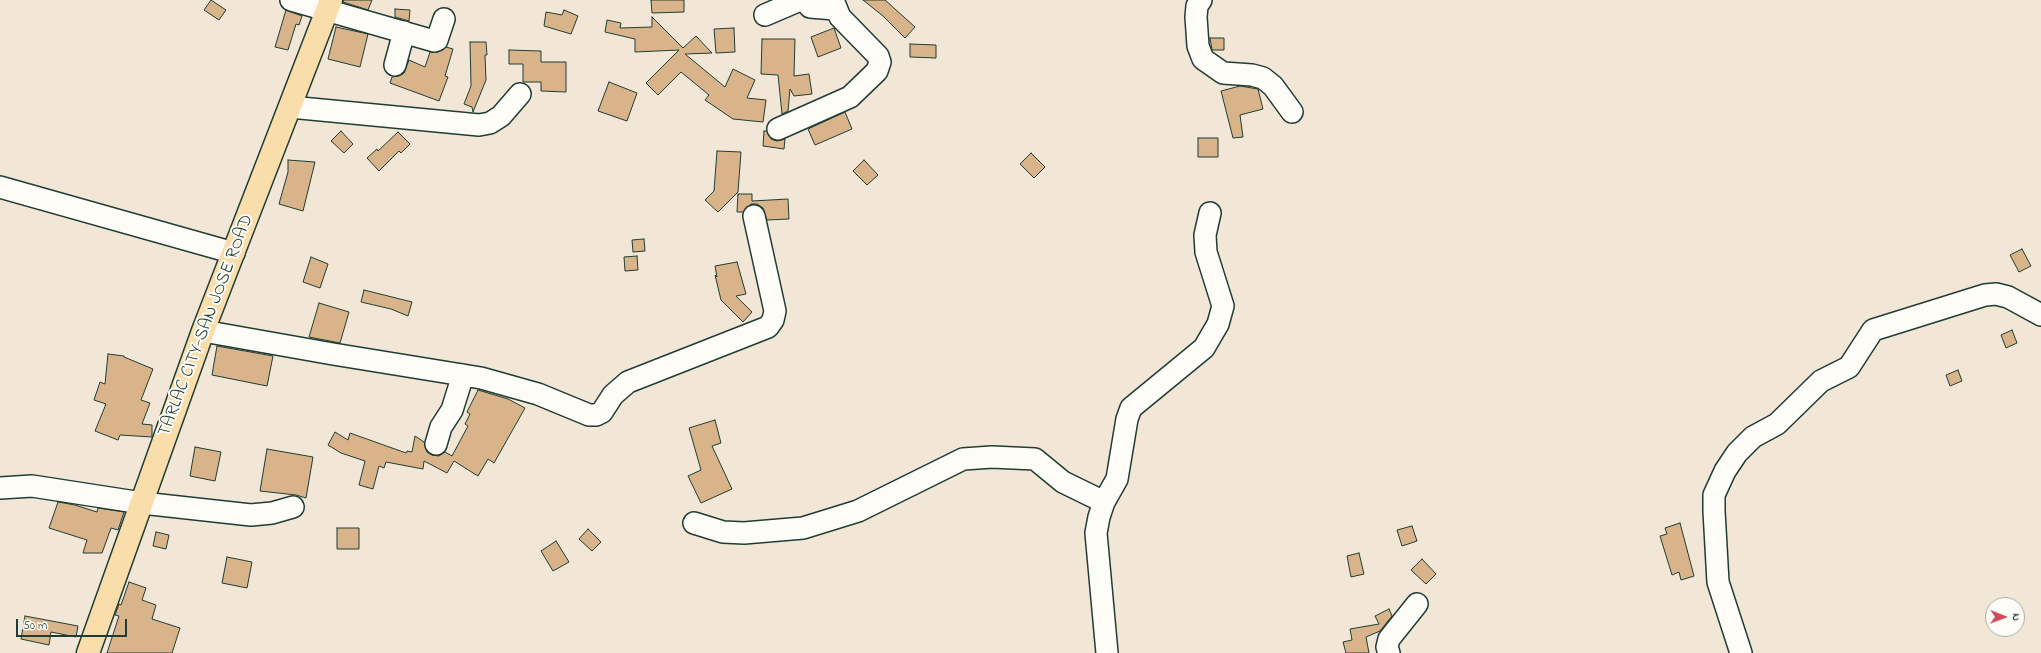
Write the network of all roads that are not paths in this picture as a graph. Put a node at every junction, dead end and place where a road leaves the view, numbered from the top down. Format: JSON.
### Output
{"nodes":[{"id":1,"x":291,"y":0,"type":"edge"},
{"id":2,"x":800,"y":0,"type":"edge"},
{"id":3,"x":804,"y":0,"type":"edge"},
{"id":4,"x":1201,"y":0,"type":"edge"},
{"id":5,"x":330,"y":5,"type":"edge"},
{"id":6,"x":834,"y":5,"type":"edge"},
{"id":7,"x":765,"y":15,"type":"dead end"},
{"id":8,"x":444,"y":19,"type":"dead end"},
{"id":9,"x":404,"y":32,"type":"junction"},
{"id":10,"x":395,"y":66,"type":"dead end"},
{"id":11,"x":520,"y":94,"type":"dead end"},
{"id":12,"x":290,"y":107,"type":"junction"},
{"id":13,"x":1292,"y":112,"type":"dead end"},
{"id":14,"x":778,"y":129,"type":"dead end"},
{"id":15,"x":0,"y":187,"type":"edge"},
{"id":16,"x":1210,"y":213,"type":"dead end"},
{"id":17,"x":754,"y":216,"type":"dead end"},
{"id":18,"x":234,"y":253,"type":"junction"},
{"id":19,"x":2041,"y":315,"type":"edge"},
{"id":20,"x":204,"y":331,"type":"junction"},
{"id":21,"x":463,"y":375,"type":"junction"},
{"id":22,"x":436,"y":444,"type":"dead end"},
{"id":23,"x":0,"y":488,"type":"edge"},
{"id":24,"x":1104,"y":502,"type":"junction"},
{"id":25,"x":142,"y":504,"type":"junction"},
{"id":26,"x":293,"y":507,"type":"dead end"},
{"id":27,"x":694,"y":523,"type":"dead end"},
{"id":28,"x":1417,"y":604,"type":"dead end"},
{"id":29,"x":88,"y":653,"type":"edge"},
{"id":30,"x":1107,"y":653,"type":"edge"},
{"id":31,"x":1389,"y":653,"type":"edge"},
{"id":32,"x":1741,"y":653,"type":"edge"}],
"edges":[{"from":1,"to":5,"type":"street"},
{"from":2,"to":7,"type":"street"},
{"from":3,"to":6,"type":"street"},
{"from":4,"to":13,"type":"street"},
{"from":5,"to":9,"type":"street"},
{"from":5,"to":12,"type":"main road","name":"TARLAC CITY-SAN JOSE ROAD"},
{"from":6,"to":14,"type":"street"},
{"from":8,"to":9,"type":"street"},
{"from":9,"to":10,"type":"street"},
{"from":11,"to":12,"type":"street"},
{"from":12,"to":18,"type":"main road","name":"TARLAC CITY-SAN JOSE ROAD"},
{"from":15,"to":18,"type":"street"},
{"from":16,"to":24,"type":"street"},
{"from":17,"to":21,"type":"street"},
{"from":18,"to":20,"type":"main road","name":"TARLAC CITY-SAN JOSE ROAD"},
{"from":19,"to":32,"type":"street"},
{"from":20,"to":21,"type":"street"},
{"from":20,"to":25,"type":"main road","name":"TARLAC CITY-SAN JOSE ROAD"},
{"from":21,"to":22,"type":"street"},
{"from":23,"to":25,"type":"street"},
{"from":24,"to":27,"type":"street"},
{"from":24,"to":30,"type":"street"},
{"from":25,"to":26,"type":"street"},
{"from":25,"to":29,"type":"main road","name":"TARLAC CITY-SAN JOSE ROAD"},
{"from":28,"to":31,"type":"street"}]}
